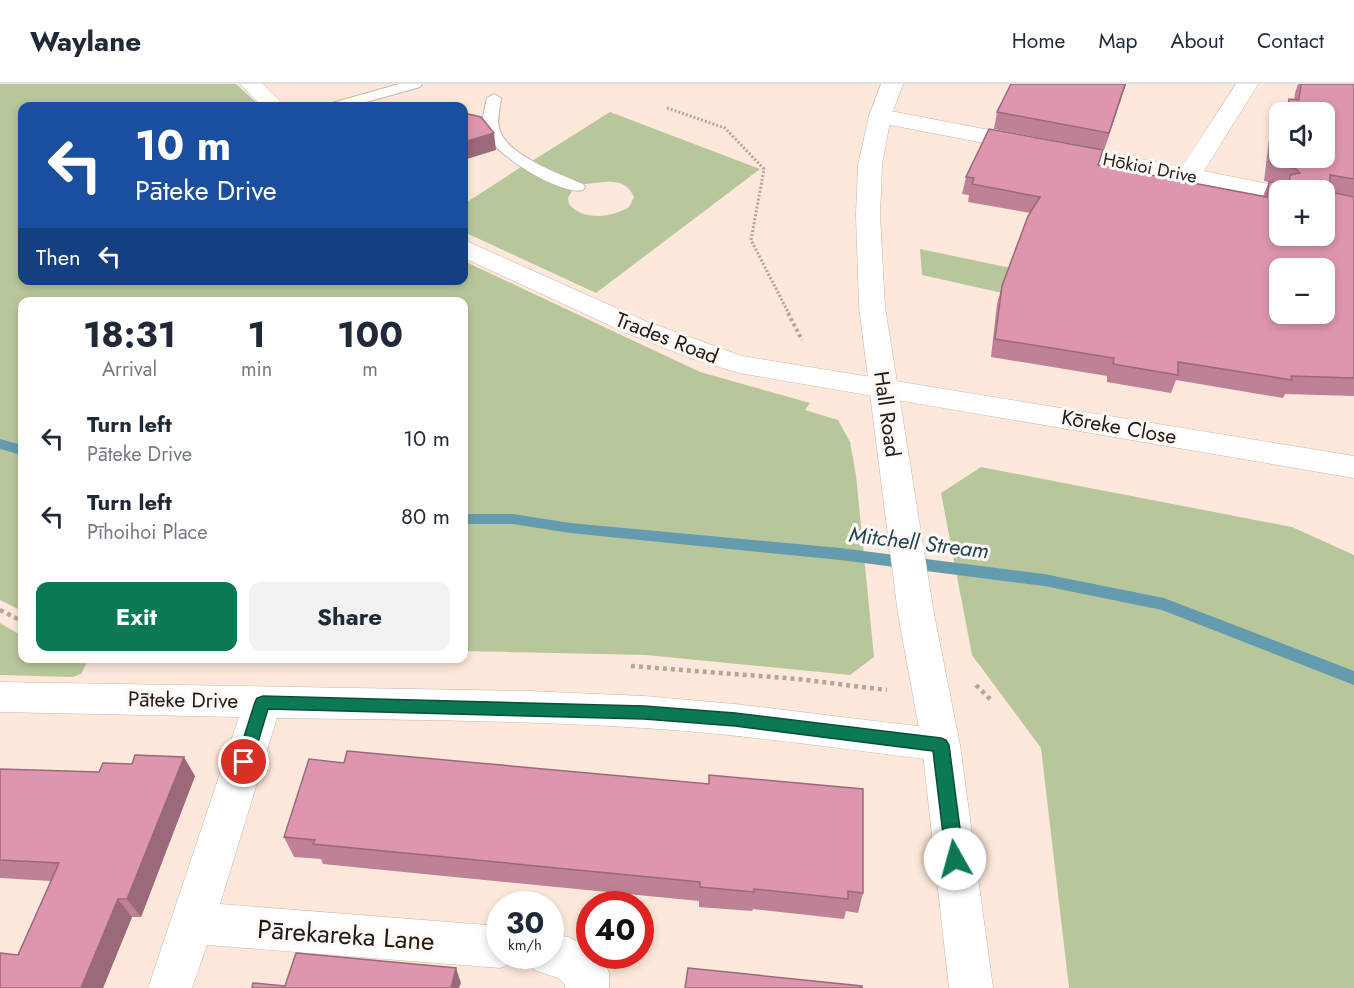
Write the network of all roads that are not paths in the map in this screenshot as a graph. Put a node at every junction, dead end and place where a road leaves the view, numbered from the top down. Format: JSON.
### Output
{"nodes":[{"id":1,"x":251,"y":84,"type":"edge"},
{"id":2,"x":415,"y":84,"type":"edge"},
{"id":3,"x":892,"y":84,"type":"edge"},
{"id":4,"x":1247,"y":84,"type":"edge"},
{"id":5,"x":498,"y":90,"type":"edge"},
{"id":6,"x":270,"y":102,"type":"edge"},
{"id":7,"x":351,"y":102,"type":"edge"},
{"id":8,"x":880,"y":116,"type":"junction"},
{"id":9,"x":1190,"y":176,"type":"junction"},
{"id":10,"x":577,"y":187,"type":"dead end"},
{"id":11,"x":1269,"y":191,"type":"edge"},
{"id":12,"x":468,"y":250,"type":"edge"},
{"id":13,"x":884,"y":387,"type":"junction"},
{"id":14,"x":1354,"y":467,"type":"edge"},
{"id":15,"x":0,"y":697,"type":"edge"},
{"id":16,"x":263,"y":702,"type":"junction"},
{"id":17,"x":941,"y":745,"type":"junction"},
{"id":18,"x":193,"y":923,"type":"junction"},
{"id":19,"x":486,"y":946,"type":"edge"},
{"id":20,"x":564,"y":958,"type":"edge"},
{"id":21,"x":170,"y":988,"type":"edge"},
{"id":22,"x":587,"y":988,"type":"edge"},
{"id":23,"x":971,"y":988,"type":"edge"}],
"edges":[{"from":1,"to":6,"type":"street"},
{"from":2,"to":7,"type":"lane"},
{"from":3,"to":8,"type":"street","name":"Hall Road"},
{"from":4,"to":9,"type":"street"},
{"from":5,"to":10,"type":"lane"},
{"from":8,"to":9,"type":"street","name":"Hōkioi Drive"},
{"from":8,"to":13,"type":"street","name":"Hall Road"},
{"from":9,"to":11,"type":"street","name":"Hōkioi Drive"},
{"from":12,"to":13,"type":"street","name":"Trades Road"},
{"from":13,"to":14,"type":"street","name":"Kōreke Close"},
{"from":13,"to":17,"type":"street","name":"Hall Road"},
{"from":15,"to":16,"type":"street","name":"Pāteke Drive"},
{"from":16,"to":17,"type":"street","name":"Pāteke Drive"},
{"from":16,"to":18,"type":"street"},
{"from":17,"to":23,"type":"street","name":"Hall Road"},
{"from":18,"to":19,"type":"street","name":"Pārekareka Lane"},
{"from":18,"to":21,"type":"street"},
{"from":20,"to":22,"type":"street"}]}
